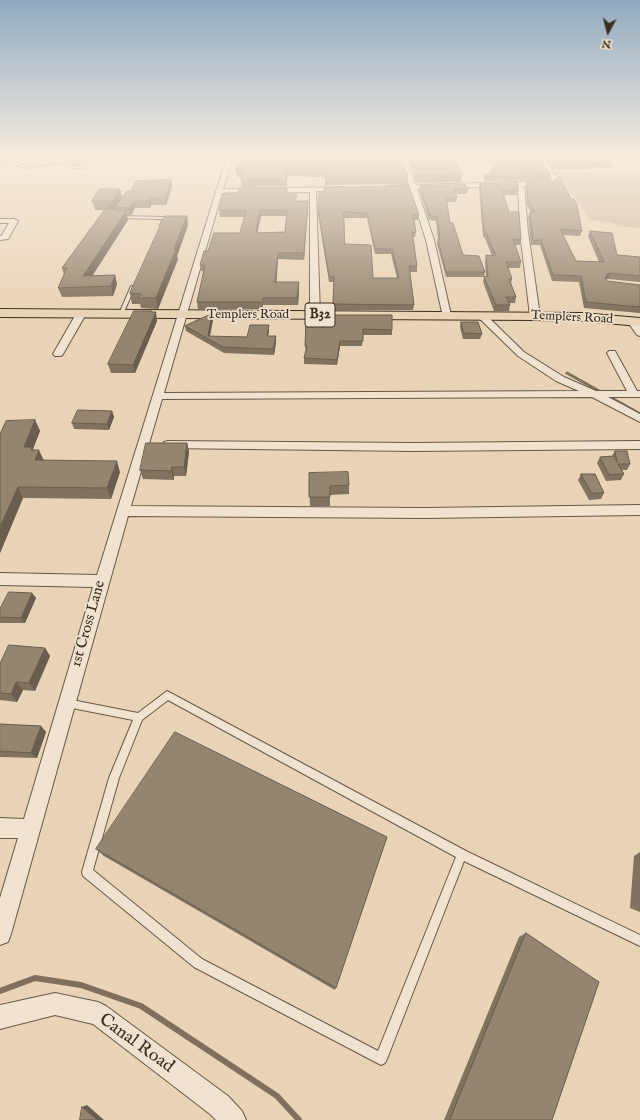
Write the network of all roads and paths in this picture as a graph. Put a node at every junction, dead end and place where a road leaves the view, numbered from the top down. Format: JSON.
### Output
{"nodes":[{"id":1,"x":213,"y":208,"type":"edge"},
{"id":2,"x":314,"y":208,"type":"edge"},
{"id":3,"x":419,"y":208,"type":"edge"},
{"id":4,"x":522,"y":208,"type":"edge"},
{"id":5,"x":116,"y":211,"type":"edge"},
{"id":6,"x":0,"y":221,"type":"edge"},
{"id":7,"x":158,"y":232,"type":"edge"},
{"id":8,"x":0,"y":238,"type":"edge"},
{"id":9,"x":137,"y":280,"type":"edge"},
{"id":10,"x":0,"y":313,"type":"edge"},
{"id":11,"x":81,"y":314,"type":"junction"},
{"id":12,"x":121,"y":314,"type":"junction"},
{"id":13,"x":182,"y":314,"type":"junction"},
{"id":14,"x":315,"y":315,"type":"junction"},
{"id":15,"x":446,"y":315,"type":"junction"},
{"id":16,"x":482,"y":316,"type":"junction"},
{"id":17,"x":535,"y":316,"type":"junction"},
{"id":18,"x":636,"y":322,"type":"edge"},
{"id":19,"x":640,"y":333,"type":"edge"},
{"id":20,"x":612,"y":353,"type":"dead end"},
{"id":21,"x":58,"y":354,"type":"dead end"},
{"id":22,"x":602,"y":394,"type":"junction"},
{"id":23,"x":636,"y":394,"type":"edge"},
{"id":24,"x":158,"y":396,"type":"junction"},
{"id":25,"x":640,"y":419,"type":"edge"},
{"id":26,"x":151,"y":445,"type":"junction"},
{"id":27,"x":640,"y":445,"type":"edge"},
{"id":28,"x":640,"y":510,"type":"edge"},
{"id":29,"x":123,"y":511,"type":"junction"},
{"id":30,"x":0,"y":579,"type":"edge"},
{"id":31,"x":102,"y":581,"type":"junction"},
{"id":32,"x":66,"y":703,"type":"junction"},
{"id":33,"x":139,"y":717,"type":"junction"},
{"id":34,"x":0,"y":828,"type":"edge"},
{"id":35,"x":30,"y":829,"type":"junction"},
{"id":36,"x":462,"y":855,"type":"junction"},
{"id":37,"x":0,"y":934,"type":"edge"},
{"id":38,"x":640,"y":941,"type":"edge"},
{"id":39,"x":0,"y":1017,"type":"edge"},
{"id":40,"x":233,"y":1120,"type":"edge"}],
"edges":[{"from":1,"to":13,"type":"street","name":"1st Cross Lane"},
{"from":2,"to":14,"type":"street"},
{"from":3,"to":15,"type":"street"},
{"from":4,"to":17,"type":"street"},
{"from":5,"to":7,"type":"lane"},
{"from":6,"to":8,"type":"street"},
{"from":9,"to":12,"type":"lane"},
{"from":10,"to":11,"type":"main road","name":"Templers Road","number":"B32"},
{"from":11,"to":12,"type":"main road","name":"Templers Road","number":"B32"},
{"from":11,"to":21,"type":"street"},
{"from":12,"to":13,"type":"main road","name":"Templers Road","number":"B32"},
{"from":13,"to":14,"type":"main road","name":"Templers Road","number":"B32"},
{"from":13,"to":24,"type":"street","name":"1st Cross Lane"},
{"from":14,"to":15,"type":"main road","name":"Templers Road","number":"B32"},
{"from":15,"to":16,"type":"main road","name":"Templers Road","number":"B32"},
{"from":16,"to":17,"type":"main road","name":"Templers Road","number":"B32"},
{"from":16,"to":22,"type":"street"},
{"from":17,"to":18,"type":"main road","name":"Templers Road","number":"B32"},
{"from":18,"to":19,"type":"street"},
{"from":20,"to":23,"type":"street"},
{"from":22,"to":23,"type":"street"},
{"from":22,"to":24,"type":"street"},
{"from":22,"to":25,"type":"street"},
{"from":24,"to":26,"type":"street","name":"1st Cross Lane"},
{"from":26,"to":27,"type":"street"},
{"from":26,"to":29,"type":"street","name":"1st Cross Lane"},
{"from":28,"to":29,"type":"street"},
{"from":29,"to":31,"type":"street","name":"1st Cross Lane"},
{"from":30,"to":31,"type":"street"},
{"from":31,"to":32,"type":"street","name":"1st Cross Lane"},
{"from":32,"to":33,"type":"lane"},
{"from":32,"to":35,"type":"street","name":"1st Cross Lane"},
{"from":33,"to":36,"type":"lane"},
{"from":33,"to":36,"type":"lane"},
{"from":34,"to":35,"type":"street"},
{"from":35,"to":37,"type":"street","name":"1st Cross Lane"},
{"from":36,"to":38,"type":"lane"},
{"from":39,"to":40,"type":"street","name":"Canal Road"}]}
